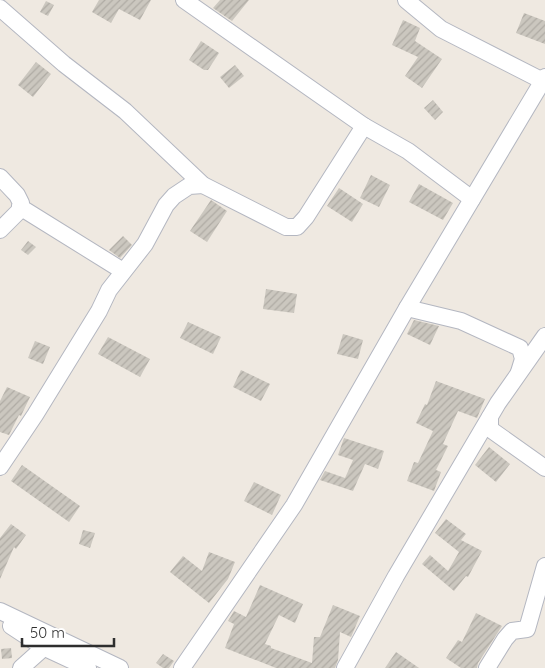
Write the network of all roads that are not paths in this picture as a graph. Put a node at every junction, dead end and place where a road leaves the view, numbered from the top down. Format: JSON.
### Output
{"nodes":[{"id":1,"x":184,"y":0,"type":"edge"},
{"id":2,"x":406,"y":0,"type":"edge"},
{"id":3,"x":0,"y":8,"type":"edge"},
{"id":4,"x":544,"y":79,"type":"edge"},
{"id":5,"x":364,"y":126,"type":"junction"},
{"id":6,"x":0,"y":177,"type":"edge"},
{"id":7,"x":204,"y":185,"type":"junction"},
{"id":8,"x":472,"y":199,"type":"junction"},
{"id":9,"x":20,"y":207,"type":"junction"},
{"id":10,"x":0,"y":230,"type":"edge"},
{"id":11,"x":123,"y":271,"type":"junction"},
{"id":12,"x":407,"y":308,"type":"junction"},
{"id":13,"x":542,"y":340,"type":"edge"},
{"id":14,"x":520,"y":348,"type":"junction"},
{"id":15,"x":518,"y":375,"type":"junction"},
{"id":16,"x":490,"y":418,"type":"junction"},
{"id":17,"x":0,"y":467,"type":"edge"},
{"id":18,"x":545,"y":468,"type":"edge"},
{"id":19,"x":545,"y":566,"type":"edge"},
{"id":20,"x":0,"y":611,"type":"edge"},
{"id":21,"x":0,"y":619,"type":"edge"},
{"id":22,"x":48,"y":634,"type":"junction"},
{"id":23,"x":21,"y":668,"type":"edge"},
{"id":24,"x":88,"y":668,"type":"edge"},
{"id":25,"x":120,"y":668,"type":"edge"},
{"id":26,"x":182,"y":668,"type":"edge"},
{"id":27,"x":345,"y":668,"type":"edge"},
{"id":28,"x":487,"y":668,"type":"edge"}],
"edges":[{"from":1,"to":5,"type":"street"},
{"from":2,"to":4,"type":"street"},
{"from":3,"to":7,"type":"street"},
{"from":4,"to":8,"type":"street"},
{"from":5,"to":7,"type":"street"},
{"from":5,"to":8,"type":"street"},
{"from":6,"to":9,"type":"street"},
{"from":7,"to":11,"type":"street"},
{"from":8,"to":12,"type":"street"},
{"from":9,"to":10,"type":"street"},
{"from":9,"to":11,"type":"street"},
{"from":11,"to":17,"type":"street"},
{"from":12,"to":14,"type":"street"},
{"from":12,"to":26,"type":"street"},
{"from":13,"to":14,"type":"street"},
{"from":13,"to":15,"type":"street"},
{"from":14,"to":15,"type":"street"},
{"from":15,"to":16,"type":"street"},
{"from":16,"to":18,"type":"street"},
{"from":16,"to":27,"type":"street"},
{"from":19,"to":28,"type":"street"},
{"from":20,"to":22,"type":"street"},
{"from":21,"to":24,"type":"street"},
{"from":22,"to":23,"type":"street"},
{"from":22,"to":25,"type":"street"}]}
